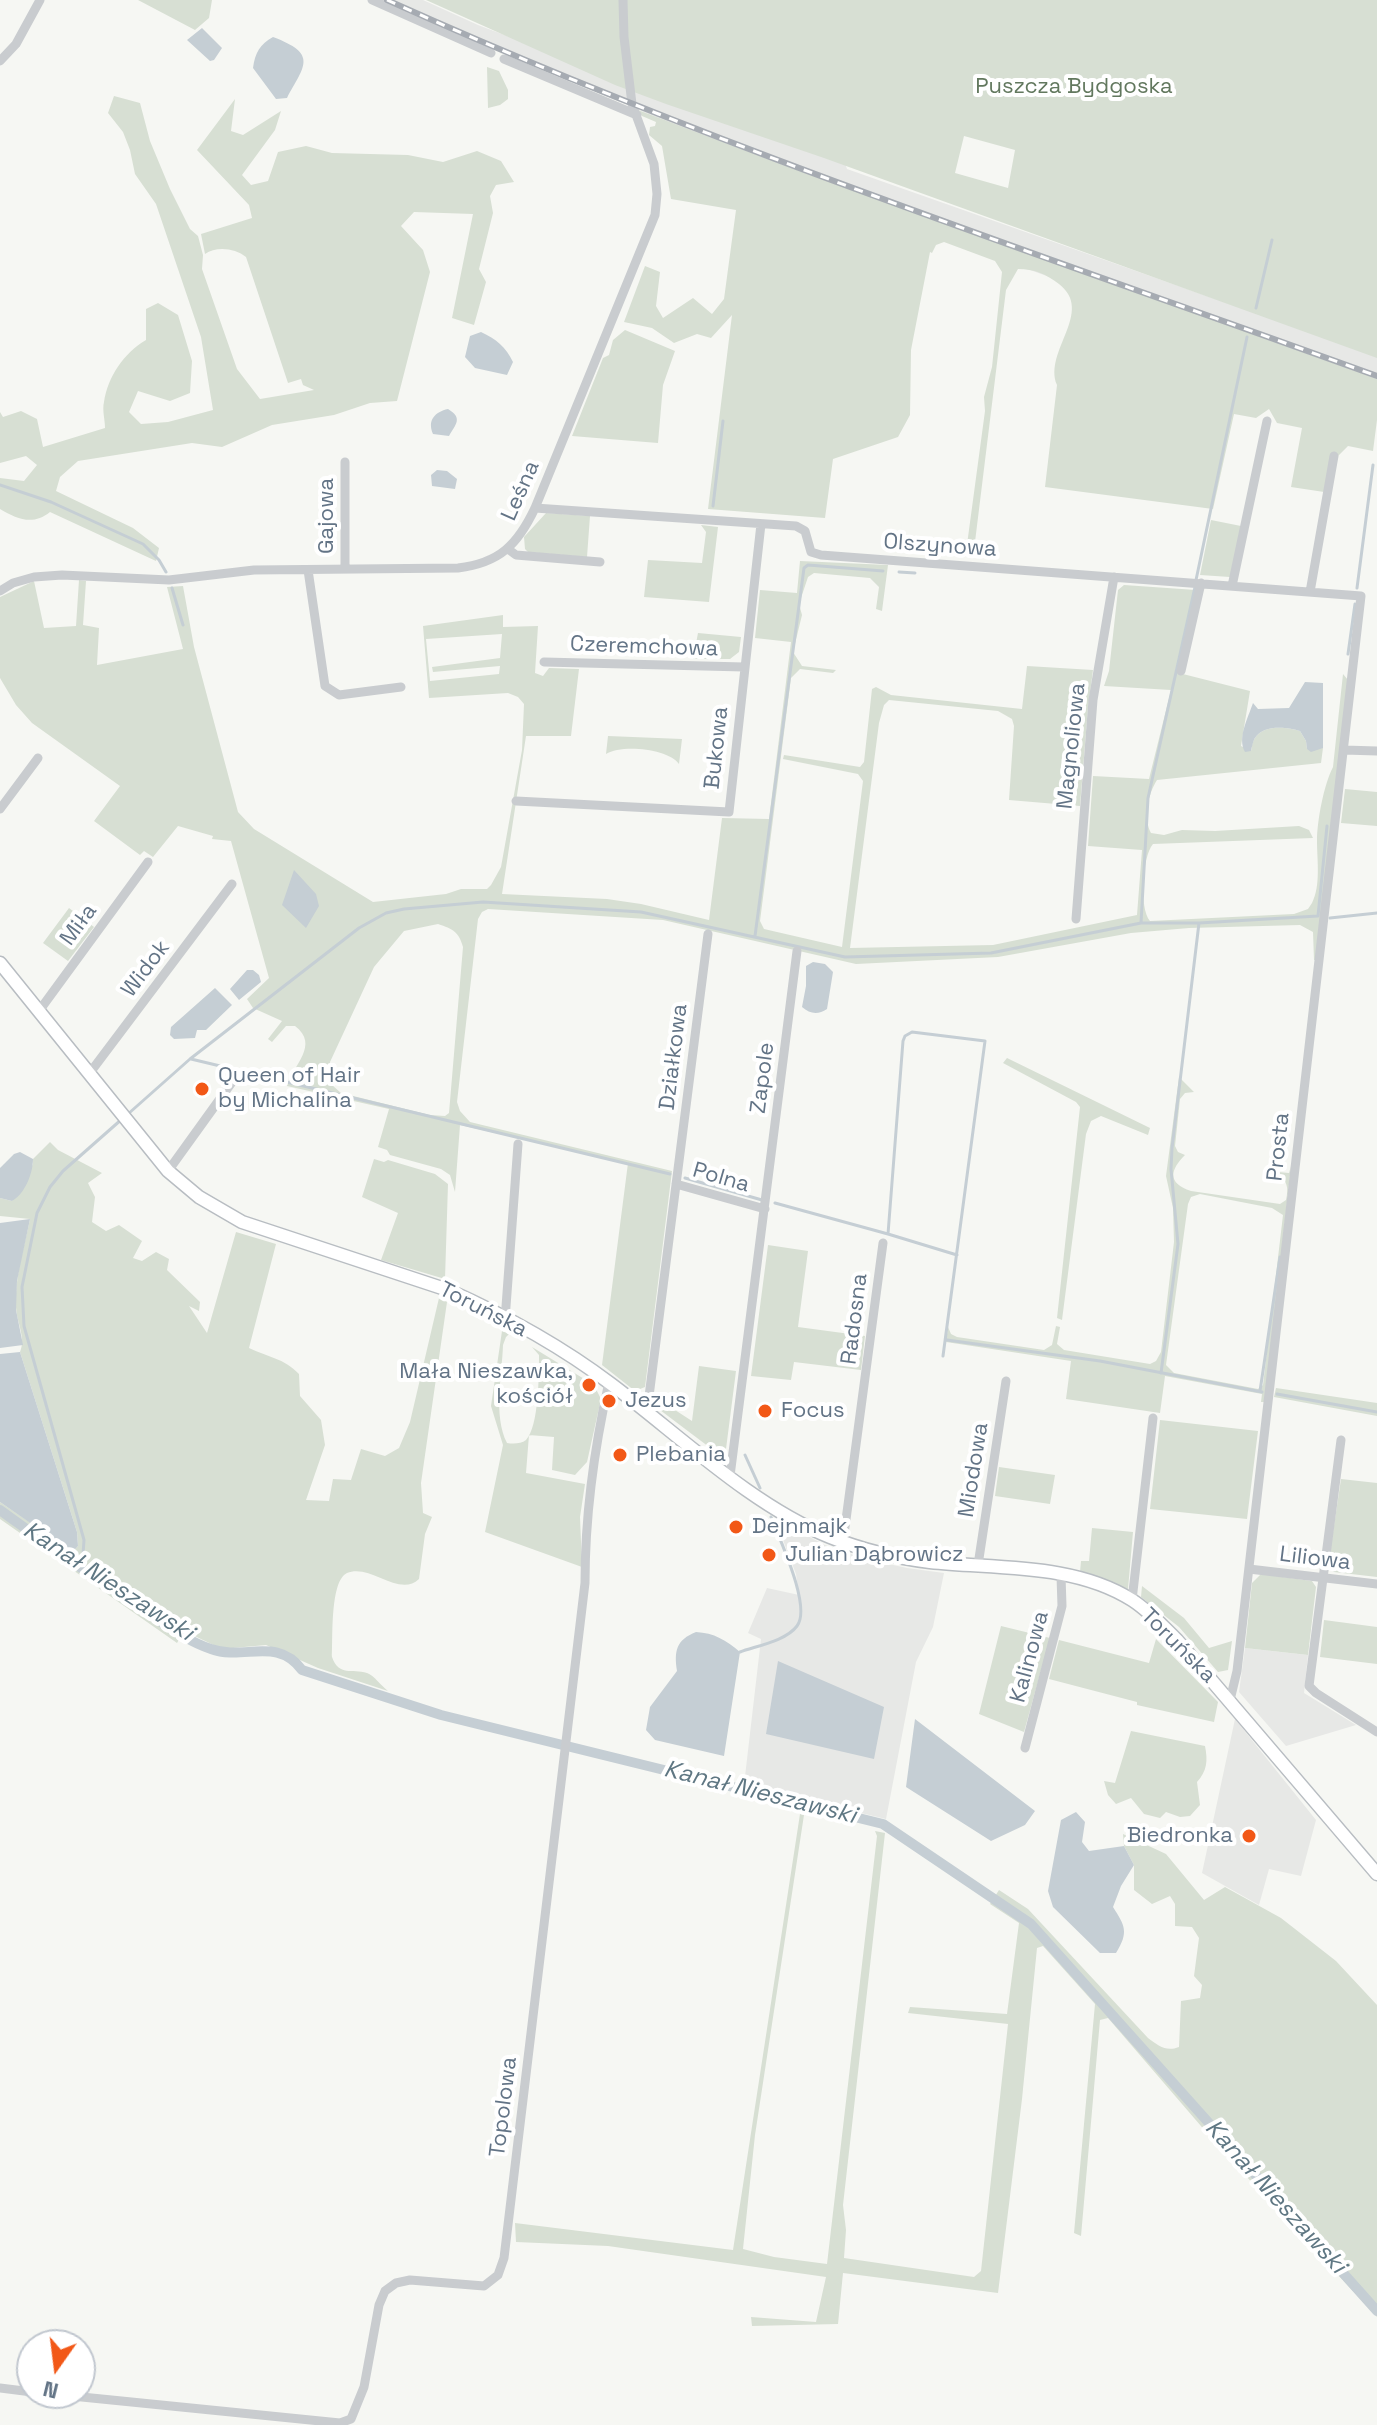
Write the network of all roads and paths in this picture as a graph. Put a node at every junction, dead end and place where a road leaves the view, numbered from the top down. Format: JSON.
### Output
{"nodes":[{"id":1,"x":40,"y":0,"type":"edge"},
{"id":2,"x":372,"y":0,"type":"edge"},
{"id":3,"x":623,"y":0,"type":"edge"},
{"id":4,"x":491,"y":53,"type":"dead end"},
{"id":5,"x":504,"y":59,"type":"dead end"},
{"id":6,"x":0,"y":61,"type":"edge"},
{"id":7,"x":637,"y":115,"type":"junction"},
{"id":8,"x":1267,"y":421,"type":"dead end"},
{"id":9,"x":1334,"y":456,"type":"dead end"},
{"id":10,"x":345,"y":462,"type":"dead end"},
{"id":11,"x":535,"y":508,"type":"junction"},
{"id":12,"x":761,"y":524,"type":"junction"},
{"id":13,"x":508,"y":549,"type":"junction"},
{"id":14,"x":600,"y":562,"type":"dead end"},
{"id":15,"x":345,"y":569,"type":"junction"},
{"id":16,"x":308,"y":570,"type":"junction"},
{"id":17,"x":1114,"y":577,"type":"junction"},
{"id":18,"x":1198,"y":583,"type":"junction"},
{"id":19,"x":1232,"y":586,"type":"junction"},
{"id":20,"x":0,"y":591,"type":"edge"},
{"id":21,"x":1310,"y":592,"type":"junction"},
{"id":22,"x":1361,"y":596,"type":"joint"},
{"id":23,"x":544,"y":662,"type":"dead end"},
{"id":24,"x":744,"y":667,"type":"junction"},
{"id":25,"x":1181,"y":671,"type":"dead end"},
{"id":26,"x":401,"y":687,"type":"dead end"},
{"id":27,"x":1344,"y":750,"type":"junction"},
{"id":28,"x":1377,"y":751,"type":"edge"},
{"id":29,"x":38,"y":758,"type":"dead end"},
{"id":30,"x":516,"y":801,"type":"dead end"},
{"id":31,"x":0,"y":809,"type":"edge"},
{"id":32,"x":148,"y":862,"type":"dead end"},
{"id":33,"x":232,"y":884,"type":"dead end"},
{"id":34,"x":1076,"y":919,"type":"dead end"},
{"id":35,"x":708,"y":934,"type":"dead end"},
{"id":36,"x":797,"y":951,"type":"dead end"},
{"id":37,"x":0,"y":963,"type":"edge"},
{"id":38,"x":39,"y":1011,"type":"junction"},
{"id":39,"x":89,"y":1074,"type":"junction"},
{"id":40,"x":235,"y":1078,"type":"dead end"},
{"id":41,"x":518,"y":1144,"type":"dead end"},
{"id":42,"x":168,"y":1171,"type":"junction"},
{"id":43,"x":676,"y":1184,"type":"junction"},
{"id":44,"x":765,"y":1209,"type":"junction"},
{"id":45,"x":883,"y":1243,"type":"dead end"},
{"id":46,"x":505,"y":1320,"type":"junction"},
{"id":47,"x":1006,"y":1381,"type":"dead end"},
{"id":48,"x":609,"y":1382,"type":"junction"},
{"id":49,"x":647,"y":1412,"type":"junction"},
{"id":50,"x":1153,"y":1418,"type":"dead end"},
{"id":51,"x":1341,"y":1440,"type":"dead end"},
{"id":52,"x":730,"y":1476,"type":"junction"},
{"id":53,"x":843,"y":1542,"type":"junction"},
{"id":54,"x":978,"y":1565,"type":"junction"},
{"id":55,"x":1249,"y":1569,"type":"junction"},
{"id":56,"x":1061,"y":1576,"type":"junction"},
{"id":57,"x":1322,"y":1578,"type":"junction"},
{"id":58,"x":1377,"y":1584,"type":"edge"},
{"id":59,"x":1132,"y":1600,"type":"junction"},
{"id":60,"x":1230,"y":1700,"type":"junction"},
{"id":61,"x":1377,"y":1732,"type":"edge"},
{"id":62,"x":1025,"y":1748,"type":"dead end"},
{"id":63,"x":1377,"y":1874,"type":"edge"},
{"id":64,"x":96,"y":2399,"type":"edge"}],
"edges":[{"from":1,"to":6,"type":"street"},
{"from":2,"to":4,"type":"street"},
{"from":3,"to":7,"type":"street","name":"Leśna"},
{"from":5,"to":7,"type":"street"},
{"from":7,"to":11,"type":"street","name":"Leśna"},
{"from":8,"to":19,"type":"street"},
{"from":9,"to":21,"type":"street"},
{"from":10,"to":15,"type":"street","name":"Gajowa"},
{"from":11,"to":12,"type":"street","name":"Olszynowa"},
{"from":11,"to":13,"type":"street","name":"Leśna"},
{"from":12,"to":17,"type":"street","name":"Olszynowa"},
{"from":12,"to":24,"type":"street","name":"Bukowa"},
{"from":13,"to":14,"type":"street"},
{"from":13,"to":15,"type":"street","name":"Leśna"},
{"from":15,"to":16,"type":"street","name":"Leśna"},
{"from":16,"to":20,"type":"street","name":"Leśna"},
{"from":16,"to":26,"type":"street"},
{"from":17,"to":18,"type":"street","name":"Olszynowa"},
{"from":17,"to":34,"type":"street","name":"Magnoliowa"},
{"from":18,"to":19,"type":"street","name":"Olszynowa"},
{"from":18,"to":25,"type":"street"},
{"from":19,"to":21,"type":"street","name":"Olszynowa"},
{"from":21,"to":22,"type":"street","name":"Olszynowa"},
{"from":22,"to":27,"type":"street","name":"Prosta"},
{"from":23,"to":24,"type":"street","name":"Czeremchowa"},
{"from":24,"to":30,"type":"street","name":"Bukowa"},
{"from":27,"to":28,"type":"street"},
{"from":27,"to":55,"type":"street","name":"Prosta"},
{"from":29,"to":31,"type":"street"},
{"from":32,"to":38,"type":"street","name":"Miła"},
{"from":33,"to":39,"type":"street","name":"Widok"},
{"from":35,"to":43,"type":"street","name":"Działkowa"},
{"from":36,"to":44,"type":"street","name":"Zapole"},
{"from":37,"to":38,"type":"main road","name":"Toruńska"},
{"from":38,"to":39,"type":"main road","name":"Toruńska"},
{"from":39,"to":42,"type":"main road","name":"Toruńska"},
{"from":40,"to":42,"type":"street"},
{"from":41,"to":46,"type":"street"},
{"from":42,"to":46,"type":"main road","name":"Toruńska"},
{"from":43,"to":44,"type":"street","name":"Polna"},
{"from":43,"to":49,"type":"street","name":"Polna"},
{"from":44,"to":52,"type":"street","name":"Polna"},
{"from":45,"to":53,"type":"street","name":"Radosna"},
{"from":46,"to":48,"type":"main road","name":"Toruńska"},
{"from":47,"to":54,"type":"street","name":"Miodowa"},
{"from":48,"to":49,"type":"main road","name":"Toruńska"},
{"from":48,"to":64,"type":"street","name":"Topolowa"},
{"from":49,"to":52,"type":"main road","name":"Toruńska"},
{"from":50,"to":59,"type":"street"},
{"from":51,"to":57,"type":"street"},
{"from":52,"to":53,"type":"main road","name":"Toruńska"},
{"from":53,"to":54,"type":"main road","name":"Toruńska"},
{"from":54,"to":56,"type":"main road","name":"Toruńska"},
{"from":55,"to":57,"type":"street","name":"Liliowa"},
{"from":55,"to":60,"type":"street","name":"Prosta"},
{"from":56,"to":59,"type":"main road","name":"Toruńska"},
{"from":56,"to":62,"type":"street","name":"Kalinowa"},
{"from":57,"to":58,"type":"street","name":"Liliowa"},
{"from":57,"to":61,"type":"street"},
{"from":59,"to":60,"type":"main road","name":"Toruńska"},
{"from":60,"to":63,"type":"main road","name":"Toruńska"}]}
